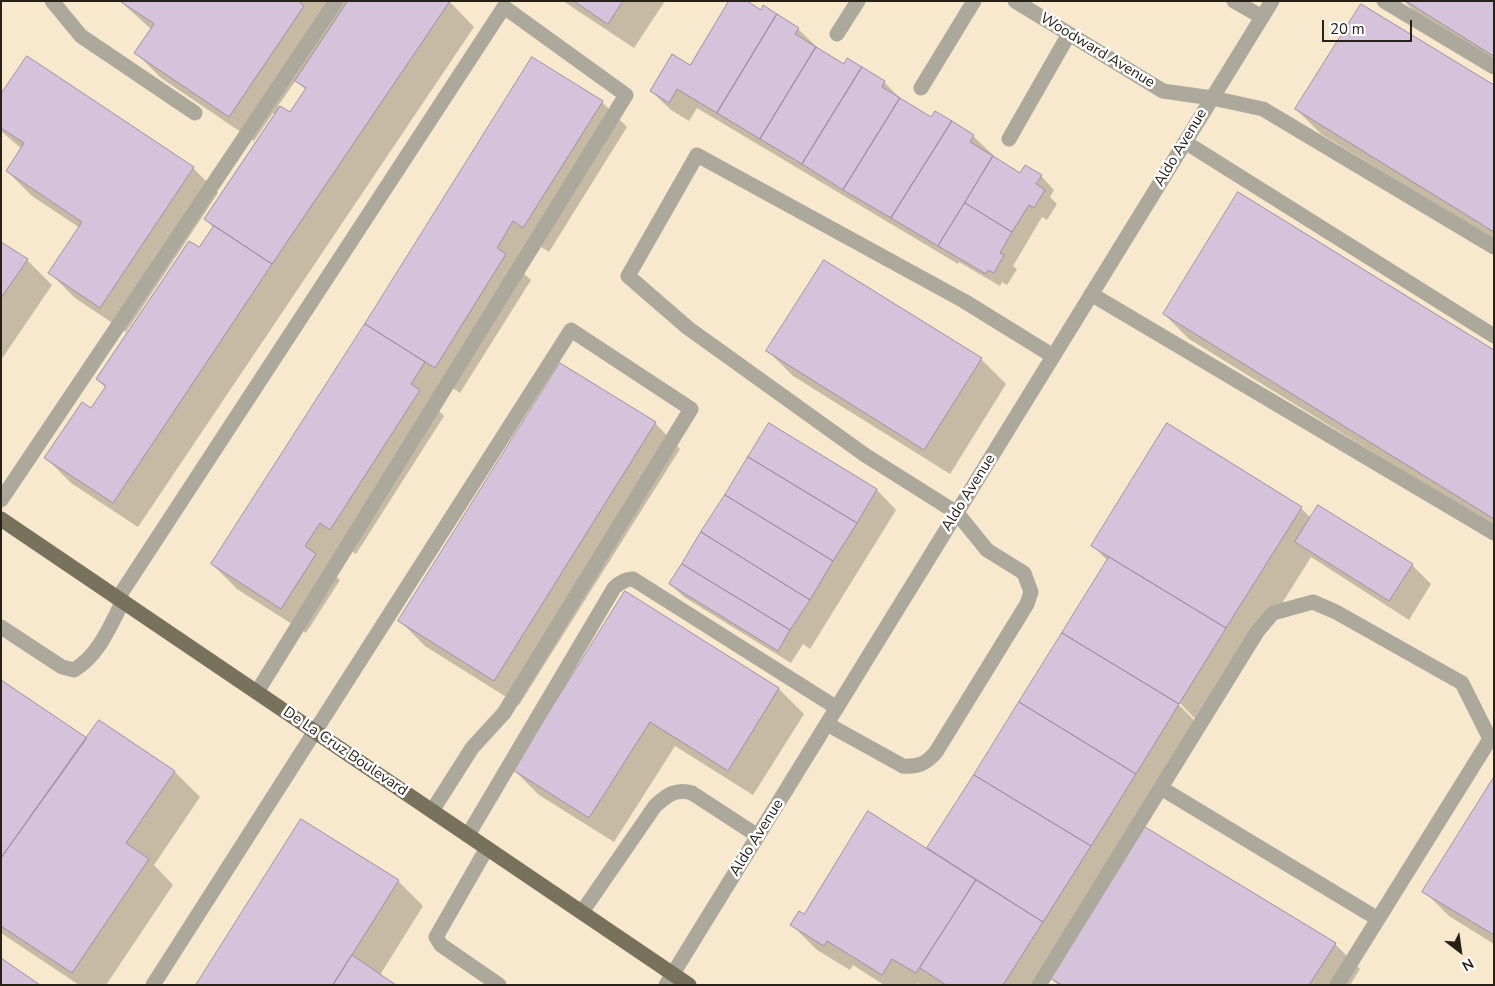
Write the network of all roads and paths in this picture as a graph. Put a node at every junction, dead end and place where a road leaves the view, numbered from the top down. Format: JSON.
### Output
{"nodes":[{"id":1,"x":52,"y":1,"type":"edge"},
{"id":2,"x":336,"y":1,"type":"edge"},
{"id":3,"x":858,"y":1,"type":"edge"},
{"id":4,"x":974,"y":1,"type":"edge"},
{"id":5,"x":1015,"y":1,"type":"edge"},
{"id":6,"x":1234,"y":1,"type":"edge"},
{"id":7,"x":1272,"y":1,"type":"edge"},
{"id":8,"x":1384,"y":1,"type":"edge"},
{"id":9,"x":500,"y":4,"type":"edge"},
{"id":10,"x":1262,"y":17,"type":"junction"},
{"id":11,"x":837,"y":34,"type":"dead end"},
{"id":12,"x":1069,"y":34,"type":"junction"},
{"id":13,"x":1494,"y":67,"type":"edge"},
{"id":14,"x":921,"y":88,"type":"dead end"},
{"id":15,"x":1212,"y":98,"type":"junction"},
{"id":16,"x":195,"y":113,"type":"dead end"},
{"id":17,"x":1009,"y":139,"type":"dead end"},
{"id":18,"x":1185,"y":142,"type":"junction"},
{"id":19,"x":1494,"y":247,"type":"edge"},
{"id":20,"x":1092,"y":294,"type":"junction"},
{"id":21,"x":1494,"y":336,"type":"edge"},
{"id":22,"x":1054,"y":356,"type":"junction"},
{"id":23,"x":1,"y":500,"type":"edge"},
{"id":24,"x":957,"y":513,"type":"junction"},
{"id":25,"x":1,"y":518,"type":"edge"},
{"id":26,"x":1494,"y":532,"type":"edge"},
{"id":27,"x":121,"y":599,"type":"junction"},
{"id":28,"x":1,"y":627,"type":"edge"},
{"id":29,"x":257,"y":692,"type":"junction"},
{"id":30,"x":837,"y":708,"type":"junction"},
{"id":31,"x":827,"y":724,"type":"junction"},
{"id":32,"x":314,"y":731,"type":"junction"},
{"id":33,"x":1492,"y":739,"type":"edge"},
{"id":34,"x":1160,"y":788,"type":"junction"},
{"id":35,"x":432,"y":811,"type":"junction"},
{"id":36,"x":468,"y":835,"type":"junction"},
{"id":37,"x":758,"y":836,"type":"junction"},
{"id":38,"x":487,"y":848,"type":"junction"},
{"id":39,"x":582,"y":912,"type":"junction"},
{"id":40,"x":1378,"y":919,"type":"junction"},
{"id":41,"x":669,"y":979,"type":"edge"},
{"id":42,"x":153,"y":985,"type":"edge"},
{"id":43,"x":499,"y":985,"type":"edge"},
{"id":44,"x":689,"y":985,"type":"edge"},
{"id":45,"x":1039,"y":985,"type":"edge"},
{"id":46,"x":1337,"y":985,"type":"edge"}],
"edges":[{"from":1,"to":16,"type":"street"},
{"from":2,"to":23,"type":"street"},
{"from":3,"to":11,"type":"street"},
{"from":4,"to":14,"type":"street"},
{"from":5,"to":12,"type":"street","name":"Woodward Avenue"},
{"from":6,"to":10,"type":"street"},
{"from":7,"to":10,"type":"street","name":"Aldo Avenue"},
{"from":8,"to":13,"type":"street"},
{"from":9,"to":27,"type":"street"},
{"from":9,"to":29,"type":"street"},
{"from":10,"to":15,"type":"street","name":"Aldo Avenue"},
{"from":12,"to":15,"type":"street","name":"Woodward Avenue"},
{"from":12,"to":17,"type":"street"},
{"from":15,"to":18,"type":"street","name":"Aldo Avenue"},
{"from":15,"to":19,"type":"street","name":"Woodward Avenue"},
{"from":18,"to":20,"type":"street","name":"Aldo Avenue"},
{"from":18,"to":21,"type":"street"},
{"from":20,"to":22,"type":"street","name":"Aldo Avenue"},
{"from":20,"to":26,"type":"street"},
{"from":22,"to":24,"type":"street","name":"Aldo Avenue"},
{"from":22,"to":24,"type":"street"},
{"from":24,"to":30,"type":"street","name":"Aldo Avenue"},
{"from":24,"to":31,"type":"street"},
{"from":25,"to":27,"type":"main road","name":"De La Cruz Boulevard"},
{"from":27,"to":28,"type":"street"},
{"from":27,"to":29,"type":"main road","name":"De La Cruz Boulevard"},
{"from":29,"to":32,"type":"main road","name":"De La Cruz Boulevard"},
{"from":30,"to":31,"type":"street","name":"Aldo Avenue"},
{"from":30,"to":36,"type":"street"},
{"from":31,"to":37,"type":"street","name":"Aldo Avenue"},
{"from":32,"to":35,"type":"main road","name":"De La Cruz Boulevard"},
{"from":32,"to":35,"type":"street"},
{"from":32,"to":42,"type":"street"},
{"from":33,"to":34,"type":"street"},
{"from":33,"to":40,"type":"street"},
{"from":34,"to":40,"type":"street"},
{"from":34,"to":45,"type":"street"},
{"from":35,"to":36,"type":"main road","name":"De La Cruz Boulevard"},
{"from":36,"to":38,"type":"main road","name":"De La Cruz Boulevard"},
{"from":37,"to":39,"type":"street"},
{"from":37,"to":41,"type":"street","name":"Aldo Avenue"},
{"from":38,"to":39,"type":"main road","name":"De La Cruz Boulevard"},
{"from":38,"to":43,"type":"street"},
{"from":39,"to":41,"type":"main road","name":"De La Cruz Boulevard"},
{"from":40,"to":46,"type":"street"},
{"from":41,"to":44,"type":"main road","name":"De La Cruz Boulevard"}]}
